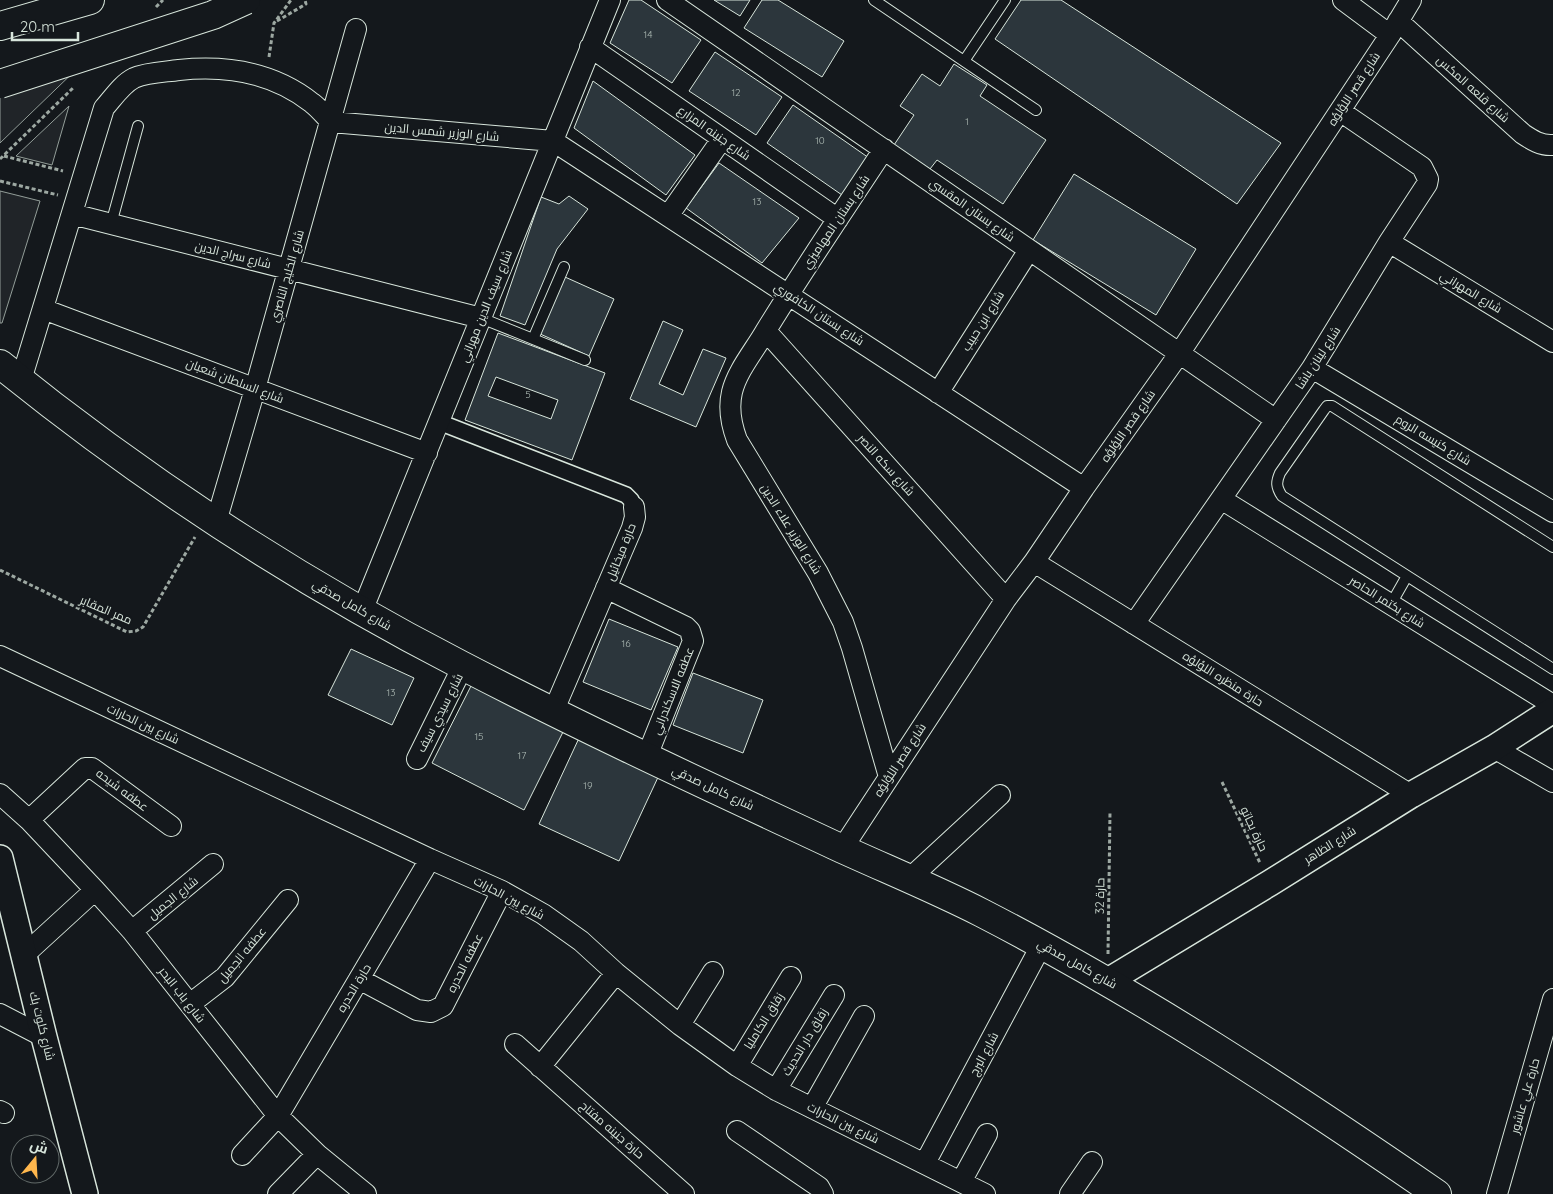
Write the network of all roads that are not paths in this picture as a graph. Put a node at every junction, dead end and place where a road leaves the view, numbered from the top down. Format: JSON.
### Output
{"nodes":[{"id":1,"x":90,"y":0,"type":"edge"},
{"id":2,"x":246,"y":0,"type":"edge"},
{"id":3,"x":610,"y":0,"type":"edge"},
{"id":4,"x":667,"y":0,"type":"edge"},
{"id":5,"x":874,"y":0,"type":"edge"},
{"id":6,"x":1005,"y":0,"type":"edge"},
{"id":7,"x":1343,"y":0,"type":"edge"},
{"id":8,"x":1411,"y":0,"type":"edge"},
{"id":9,"x":0,"y":26,"type":"edge"},
{"id":10,"x":1394,"y":28,"type":"junction"},
{"id":11,"x":356,"y":29,"type":"dead end"},
{"id":12,"x":590,"y":47,"type":"junction"},
{"id":13,"x":964,"y":61,"type":"junction"},
{"id":14,"x":0,"y":84,"type":"edge"},
{"id":15,"x":1036,"y":110,"type":"dead end"},
{"id":16,"x":1340,"y":111,"type":"junction"},
{"id":17,"x":331,"y":122,"type":"junction"},
{"id":18,"x":138,"y":126,"type":"dead end"},
{"id":19,"x":722,"y":139,"type":"junction"},
{"id":20,"x":553,"y":141,"type":"junction"},
{"id":21,"x":1553,"y":144,"type":"edge"},
{"id":22,"x":884,"y":150,"type":"junction"},
{"id":23,"x":74,"y":207,"type":"junction"},
{"id":24,"x":668,"y":216,"type":"junction"},
{"id":25,"x":838,"y":219,"type":"junction"},
{"id":26,"x":111,"y":224,"type":"junction"},
{"id":27,"x":1389,"y":242,"type":"junction"},
{"id":28,"x":1029,"y":250,"type":"junction"},
{"id":29,"x":564,"y":267,"type":"dead end"},
{"id":30,"x":289,"y":269,"type":"junction"},
{"id":31,"x":788,"y":294,"type":"junction"},
{"id":32,"x":43,"y":309,"type":"junction"},
{"id":33,"x":481,"y":318,"type":"junction"},
{"id":34,"x":766,"y":331,"type":"junction"},
{"id":35,"x":533,"y":339,"type":"junction"},
{"id":36,"x":1553,"y":342,"type":"edge"},
{"id":37,"x":1180,"y":354,"type":"junction"},
{"id":38,"x":584,"y":360,"type":"dead end"},
{"id":39,"x":1312,"y":368,"type":"junction"},
{"id":40,"x":10,"y":372,"type":"edge"},
{"id":41,"x":255,"y":388,"type":"junction"},
{"id":42,"x":938,"y":393,"type":"junction"},
{"id":43,"x":1276,"y":420,"type":"junction"},
{"id":44,"x":439,"y":422,"type":"junction"},
{"id":45,"x":427,"y":453,"type":"junction"},
{"id":46,"x":1084,"y":488,"type":"junction"},
{"id":47,"x":1221,"y":498,"type":"junction"},
{"id":48,"x":634,"y":507,"type":"joint"},
{"id":49,"x":1553,"y":512,"type":"edge"},
{"id":50,"x":212,"y":519,"type":"junction"},
{"id":51,"x":1553,"y":547,"type":"edge"},
{"id":52,"x":1034,"y":562,"type":"junction"},
{"id":53,"x":1407,"y":576,"type":"junction"},
{"id":54,"x":606,"y":588,"type":"junction"},
{"id":55,"x":1006,"y":599,"type":"junction"},
{"id":56,"x":1391,"y":604,"type":"junction"},
{"id":57,"x":362,"y":611,"type":"junction"},
{"id":58,"x":1134,"y":624,"type":"junction"},
{"id":59,"x":0,"y":656,"type":"edge"},
{"id":60,"x":463,"y":666,"type":"junction"},
{"id":61,"x":1553,"y":669,"type":"edge"},
{"id":62,"x":1553,"y":705,"type":"edge"},
{"id":63,"x":1553,"y":710,"type":"edge"},
{"id":64,"x":553,"y":712,"type":"junction"},
{"id":65,"x":1494,"y":748,"type":"junction"},
{"id":66,"x":647,"y":756,"type":"junction"},
{"id":67,"x":417,"y":759,"type":"dead end"},
{"id":68,"x":889,"y":777,"type":"junction"},
{"id":69,"x":1553,"y":782,"type":"edge"},
{"id":70,"x":0,"y":794,"type":"edge"},
{"id":71,"x":1000,"y":795,"type":"dead end"},
{"id":72,"x":1411,"y":795,"type":"junction"},
{"id":73,"x":29,"y":820,"type":"junction"},
{"id":74,"x":171,"y":826,"type":"dead end"},
{"id":75,"x":842,"y":849,"type":"junction"},
{"id":76,"x":0,"y":858,"type":"edge"},
{"id":77,"x":430,"y":859,"type":"junction"},
{"id":78,"x":213,"y":864,"type":"dead end"},
{"id":79,"x":910,"y":878,"type":"junction"},
{"id":80,"x":95,"y":890,"type":"junction"},
{"id":81,"x":502,"y":892,"type":"junction"},
{"id":82,"x":288,"y":900,"type":"dead end"},
{"id":83,"x":132,"y":931,"type":"junction"},
{"id":84,"x":1042,"y":944,"type":"junction"},
{"id":85,"x":24,"y":955,"type":"junction"},
{"id":86,"x":713,"y":972,"type":"dead end"},
{"id":87,"x":616,"y":973,"type":"junction"},
{"id":88,"x":791,"y":977,"type":"dead end"},
{"id":89,"x":359,"y":979,"type":"junction"},
{"id":90,"x":1108,"y":981,"type":"junction"},
{"id":91,"x":834,"y":995,"type":"dead end"},
{"id":92,"x":1553,"y":999,"type":"edge"},
{"id":93,"x":190,"y":1004,"type":"junction"},
{"id":94,"x":0,"y":1014,"type":"edge"},
{"id":95,"x":864,"y":1016,"type":"dead end"},
{"id":96,"x":680,"y":1025,"type":"junction"},
{"id":97,"x":44,"y":1037,"type":"junction"},
{"id":98,"x":515,"y":1044,"type":"dead end"},
{"id":99,"x":737,"y":1066,"type":"junction"},
{"id":100,"x":540,"y":1067,"type":"junction"},
{"id":101,"x":776,"y":1090,"type":"junction"},
{"id":102,"x":812,"y":1108,"type":"junction"},
{"id":103,"x":278,"y":1116,"type":"junction"},
{"id":104,"x":736,"y":1131,"type":"dead end"},
{"id":105,"x":987,"y":1134,"type":"dead end"},
{"id":106,"x":317,"y":1154,"type":"junction"},
{"id":107,"x":242,"y":1155,"type":"dead end"},
{"id":108,"x":1092,"y":1162,"type":"dead end"},
{"id":109,"x":925,"y":1164,"type":"junction"},
{"id":110,"x":961,"y":1182,"type":"junction"},
{"id":111,"x":85,"y":1194,"type":"edge"},
{"id":112,"x":278,"y":1194,"type":"edge"},
{"id":113,"x":366,"y":1194,"type":"edge"},
{"id":114,"x":684,"y":1194,"type":"edge"},
{"id":115,"x":823,"y":1194,"type":"edge"},
{"id":116,"x":985,"y":1194,"type":"edge"},
{"id":117,"x":1070,"y":1194,"type":"edge"},
{"id":118,"x":1437,"y":1194,"type":"edge"},
{"id":119,"x":1497,"y":1194,"type":"edge"}],
"edges":[{"from":1,"to":9,"type":"main road"},
{"from":2,"to":14,"type":"main road","bridge":true},
{"from":3,"to":12,"type":"street","name":"شارع سيف الدين مهراني"},
{"from":4,"to":22,"type":"street","name":"شارع بستان المقسي"},
{"from":5,"to":13,"type":"lane"},
{"from":6,"to":13,"type":"lane"},
{"from":7,"to":10,"type":"street","name":"شارع قلعه المكس"},
{"from":8,"to":10,"type":"street","name":"شارع قصر اللؤلؤه"},
{"from":10,"to":16,"type":"street","name":"شارع قصر اللؤلؤه"},
{"from":10,"to":21,"type":"street","name":"شارع قلعه المكس"},
{"from":11,"to":17,"type":"street","name":"شارع الخليج الناصري"},
{"from":12,"to":19,"type":"street","name":"شارع جنينه المزارع"},
{"from":12,"to":20,"type":"street","name":"شارع سيف الدين مهراني"},
{"from":13,"to":15,"type":"lane"},
{"from":16,"to":27,"type":"street","name":"شارع لينان باشا"},
{"from":16,"to":37,"type":"street","name":"شارع قصر اللؤلؤه"},
{"from":17,"to":20,"type":"street","name":"شارع الوزير شمس الدين"},
{"from":17,"to":23,"type":"street"},
{"from":17,"to":30,"type":"street","name":"شارع الخليج الناصري"},
{"from":18,"to":26,"type":"lane"},
{"from":19,"to":24,"type":"street"},
{"from":19,"to":25,"type":"street","name":"شارع جنينه المزارع"},
{"from":20,"to":24,"type":"street","name":"شارع بستان الكافوري"},
{"from":20,"to":33,"type":"street","name":"شارع سيف الدين مهراني"},
{"from":22,"to":25,"type":"street","name":"شارع بستان المهاميزي"},
{"from":22,"to":28,"type":"street","name":"شارع بستان المقسي"},
{"from":23,"to":26,"type":"street","name":"شارع سراج الدين"},
{"from":23,"to":32,"type":"street"},
{"from":24,"to":31,"type":"street","name":"شارع بستان الكافوري"},
{"from":25,"to":31,"type":"street","name":"شارع بستان المهاميزي"},
{"from":26,"to":30,"type":"street","name":"شارع سراج الدين"},
{"from":27,"to":36,"type":"street","name":"شارع المهراني"},
{"from":27,"to":39,"type":"street","name":"شارع لينان باشا"},
{"from":28,"to":37,"type":"street","name":"شارع بستان المقسي"},
{"from":28,"to":42,"type":"street","name":"شارع ابن حبيب"},
{"from":29,"to":35,"type":"lane"},
{"from":30,"to":33,"type":"street","name":"شارع سراج الدين"},
{"from":30,"to":41,"type":"street","name":"شارع الخليج الناصري"},
{"from":31,"to":34,"type":"street","name":"شارع الوزير علاء الدين"},
{"from":31,"to":42,"type":"street","name":"شارع بستان الكافوري"},
{"from":32,"to":40,"type":"street"},
{"from":32,"to":41,"type":"street","name":"شارع السلطان شعبان"},
{"from":33,"to":35,"type":"lane"},
{"from":33,"to":44,"type":"street","name":"شارع سيف الدين مهراني"},
{"from":34,"to":55,"type":"street","name":"شارع سكه النصر"},
{"from":34,"to":68,"type":"street","name":"شارع الوزير علاء الدين"},
{"from":35,"to":38,"type":"lane"},
{"from":37,"to":43,"type":"street","name":"شارع بستان المقسي"},
{"from":37,"to":46,"type":"street","name":"شارع قصر اللؤلؤه"},
{"from":39,"to":43,"type":"street","name":"شارع لينان باشا"},
{"from":39,"to":49,"type":"street","name":"شارع كنيسه الروم"},
{"from":40,"to":50,"type":"main road","name":"شارع كامل صدقي"},
{"from":41,"to":45,"type":"street","name":"شارع السلطان شعبان"},
{"from":41,"to":50,"type":"street","name":"شارع الخليج الناصري"},
{"from":42,"to":46,"type":"street","name":"شارع بستان الكافوري"},
{"from":43,"to":47,"type":"street","name":"شارع لينان باشا"},
{"from":44,"to":45,"type":"street","name":"شارع سيف الدين مهراني"},
{"from":44,"to":48,"type":"street","name":"حارة ميخائيل"},
{"from":45,"to":57,"type":"street","name":"شارع سيف الدين مهراني"},
{"from":46,"to":52,"type":"street","name":"شارع قصر اللؤلؤه"},
{"from":47,"to":56,"type":"street","name":"شارع بكتمر الحاصر"},
{"from":47,"to":58,"type":"street","name":"شارع لينان باشا"},
{"from":48,"to":54,"type":"street","name":"حارة ميخائيل"},
{"from":50,"to":57,"type":"main road","name":"شارع كامل صدقي"},
{"from":51,"to":53,"type":"lane"},
{"from":52,"to":55,"type":"street","name":"شارع قصر اللؤلؤه"},
{"from":52,"to":58,"type":"street","name":"حارة منظره اللؤلؤه"},
{"from":53,"to":56,"type":"lane"},
{"from":53,"to":61,"type":"lane"},
{"from":54,"to":64,"type":"street","name":"حارة ميخائيل"},
{"from":54,"to":66,"type":"street","name":"عطفه الاسكندراني"},
{"from":55,"to":68,"type":"street","name":"شارع قصر اللؤلؤه"},
{"from":56,"to":62,"type":"street","name":"شارع بكتمر الحاصر"},
{"from":57,"to":60,"type":"main road","name":"شارع كامل صدقي"},
{"from":58,"to":72,"type":"street","name":"حارة منظره اللؤلؤه"},
{"from":59,"to":77,"type":"street","name":"شارع بين الحارات"},
{"from":60,"to":64,"type":"main road","name":"شارع كامل صدقي"},
{"from":60,"to":67,"type":"street","name":"شارع سيدي سيف"},
{"from":63,"to":65,"type":"street","name":"شارع الظاهر"},
{"from":64,"to":66,"type":"main road","name":"شارع كامل صدقي"},
{"from":65,"to":69,"type":"street"},
{"from":65,"to":72,"type":"street","name":"شارع الظاهر"},
{"from":66,"to":75,"type":"main road","name":"شارع كامل صدقي"},
{"from":68,"to":75,"type":"street","name":"شارع قصر اللؤلؤه"},
{"from":70,"to":73,"type":"street","name":"شارع باب البحر"},
{"from":71,"to":79,"type":"street"},
{"from":72,"to":90,"type":"street","name":"شارع الظاهر"},
{"from":73,"to":74,"type":"street","name":"عطفه شيحه"},
{"from":73,"to":80,"type":"street","name":"شارع باب البحر"},
{"from":75,"to":79,"type":"main road","name":"شارع كامل صدقي"},
{"from":76,"to":85,"type":"street","name":"شارع كلوت بك"},
{"from":77,"to":81,"type":"street","name":"شارع بين الحارات"},
{"from":77,"to":89,"type":"street","name":"حارة الحدره"},
{"from":78,"to":83,"type":"street","name":"شارع الجميل"},
{"from":79,"to":84,"type":"main road","name":"شارع كامل صدقي"},
{"from":80,"to":83,"type":"street","name":"شارع باب البحر"},
{"from":80,"to":85,"type":"street"},
{"from":81,"to":87,"type":"street","name":"شارع بين الحارات"},
{"from":81,"to":89,"type":"street","name":"عطفه الحدره"},
{"from":82,"to":93,"type":"street","name":"عطفه الجميل"},
{"from":83,"to":93,"type":"street","name":"شارع باب البحر"},
{"from":84,"to":90,"type":"main road","name":"شارع كامل صدقي"},
{"from":84,"to":109,"type":"street","name":"شارع البرج"},
{"from":85,"to":97,"type":"street","name":"شارع كلوت بك"},
{"from":86,"to":96,"type":"street"},
{"from":87,"to":96,"type":"street","name":"شارع بين الحارات"},
{"from":87,"to":100,"type":"street"},
{"from":88,"to":99,"type":"street","name":"زقاق الكامليا"},
{"from":89,"to":103,"type":"street","name":"حارة الحدره"},
{"from":90,"to":118,"type":"main road","name":"شارع كامل صدقي"},
{"from":91,"to":101,"type":"street","name":"زقاق دار الحديث"},
{"from":92,"to":119,"type":"street","name":"حارة علي عاشور"},
{"from":93,"to":103,"type":"street","name":"شارع باب البحر"},
{"from":94,"to":97,"type":"street"},
{"from":95,"to":102,"type":"street"},
{"from":96,"to":99,"type":"street","name":"شارع بين الحارات"},
{"from":97,"to":111,"type":"street","name":"شارع كلوت بك"},
{"from":98,"to":100,"type":"street","name":"حارة جنينه مفتاح"},
{"from":99,"to":101,"type":"street","name":"شارع بين الحارات"},
{"from":100,"to":114,"type":"street","name":"حارة جنينه مفتاح"},
{"from":101,"to":102,"type":"street","name":"شارع بين الحارات"},
{"from":102,"to":109,"type":"street","name":"شارع بين الحارات"},
{"from":103,"to":106,"type":"street","name":"شارع باب البحر"},
{"from":103,"to":107,"type":"street","name":"حارة الحدره"},
{"from":104,"to":115,"type":"street"},
{"from":105,"to":110,"type":"street"},
{"from":106,"to":112,"type":"street"},
{"from":106,"to":113,"type":"street","name":"شارع باب البحر"},
{"from":108,"to":117,"type":"street"},
{"from":109,"to":110,"type":"street","name":"شارع بين الحارات"},
{"from":110,"to":116,"type":"street","name":"شارع بين الحارات"}]}
